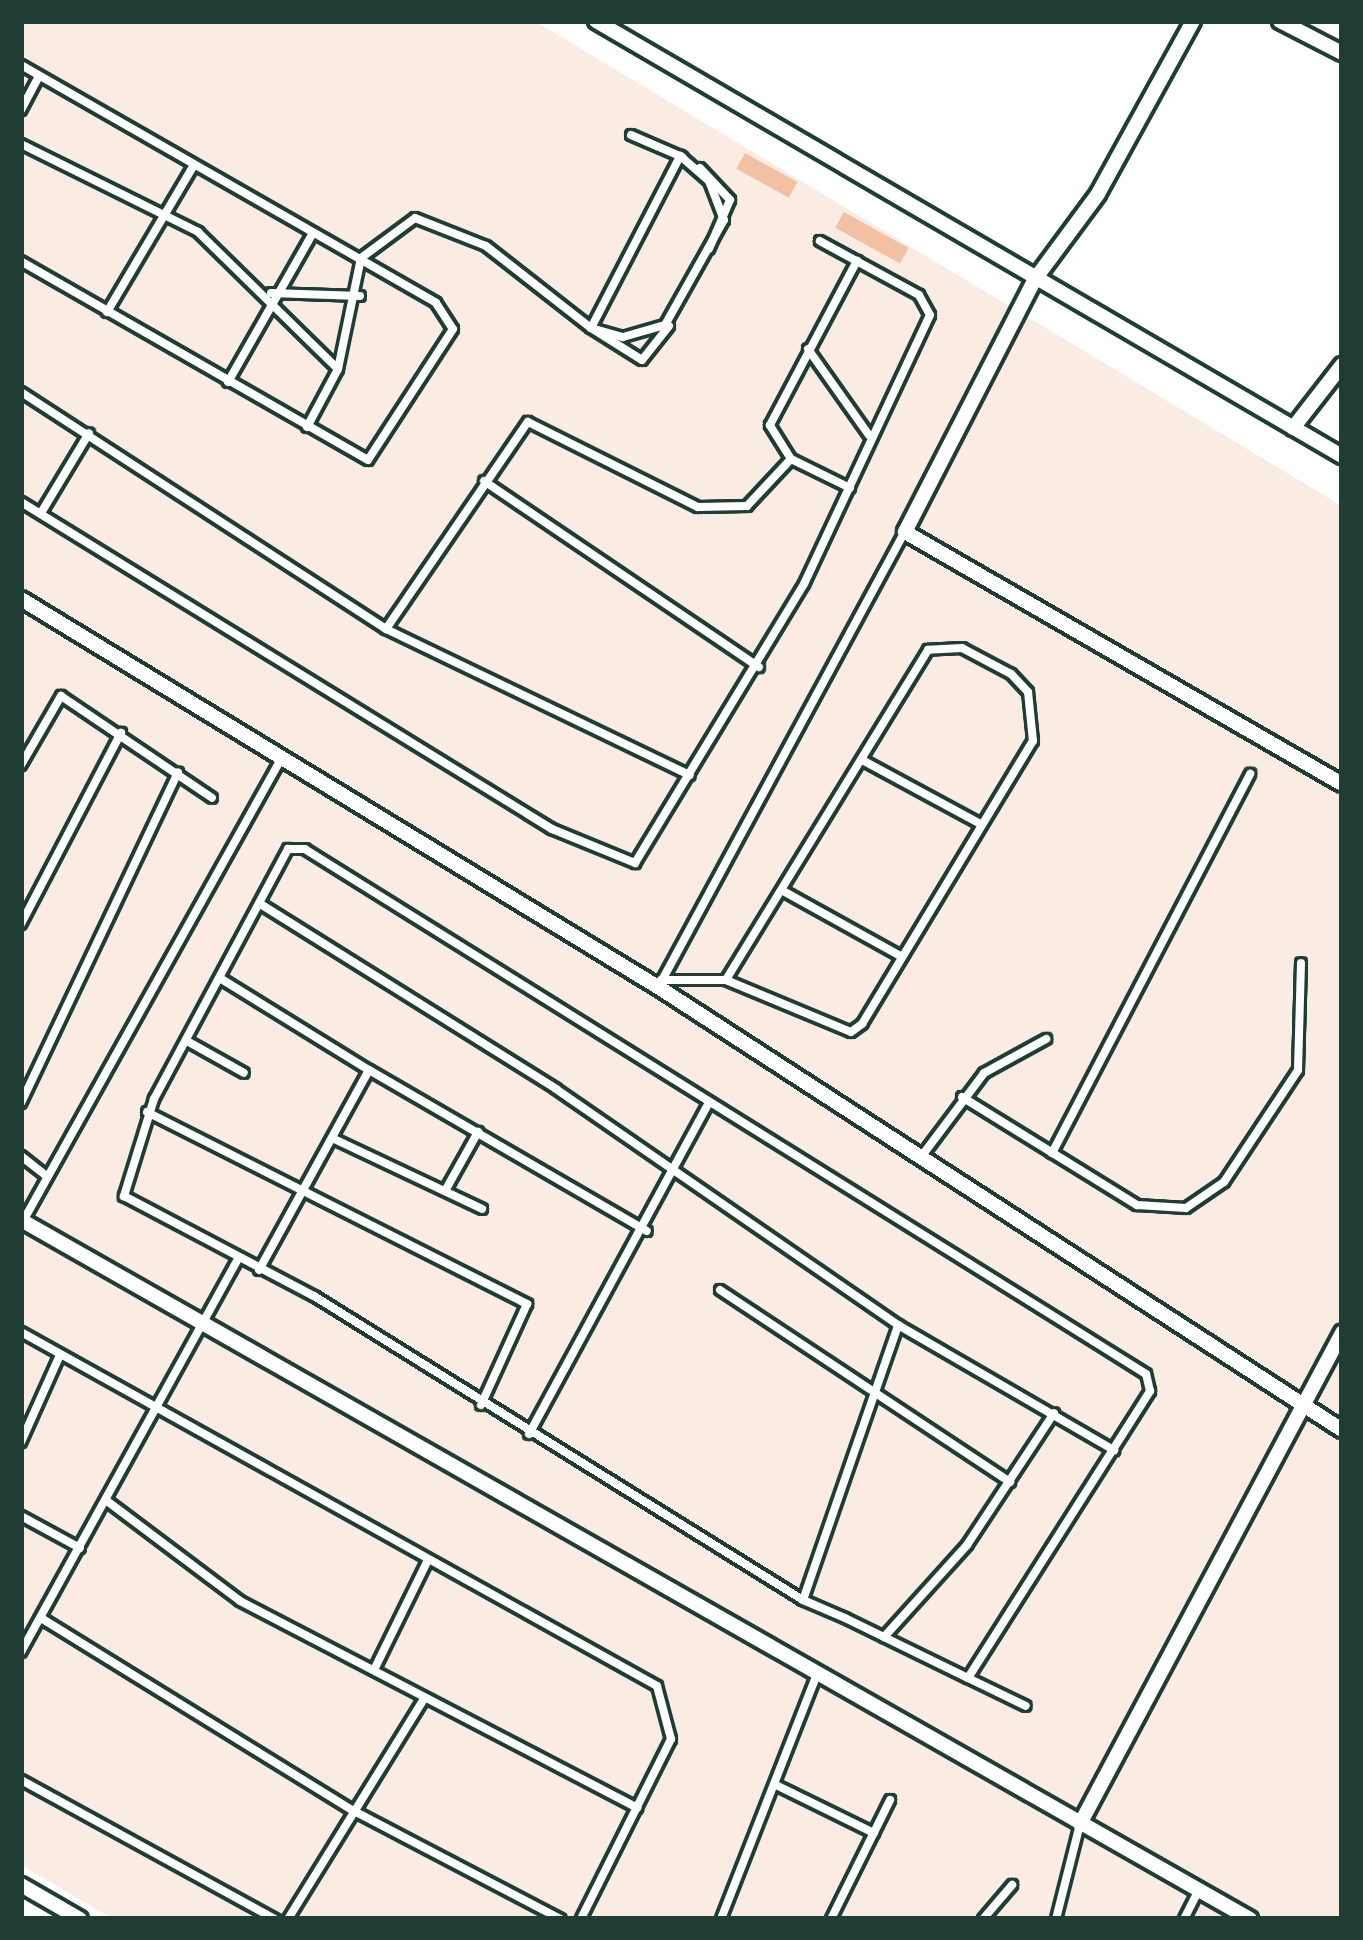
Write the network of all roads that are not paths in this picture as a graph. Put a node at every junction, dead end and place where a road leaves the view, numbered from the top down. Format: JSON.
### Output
{"nodes":[{"id":1,"x":596,"y":21,"type":"edge"},
{"id":2,"x":1193,"y":21,"type":"edge"},
{"id":3,"x":1280,"y":21,"type":"edge"},
{"id":4,"x":1342,"y":53,"type":"edge"},
{"id":5,"x":21,"y":65,"type":"edge"},
{"id":6,"x":39,"y":76,"type":"junction"},
{"id":7,"x":21,"y":110,"type":"edge"},
{"id":8,"x":632,"y":135,"type":"dead end"},
{"id":9,"x":21,"y":144,"type":"edge"},
{"id":10,"x":680,"y":156,"type":"junction"},
{"id":11,"x":194,"y":165,"type":"junction"},
{"id":12,"x":158,"y":220,"type":"junction"},
{"id":13,"x":313,"y":233,"type":"junction"},
{"id":14,"x":820,"y":241,"type":"dead end"},
{"id":15,"x":361,"y":258,"type":"junction"},
{"id":16,"x":21,"y":261,"type":"edge"},
{"id":17,"x":857,"y":261,"type":"junction"},
{"id":18,"x":1035,"y":280,"type":"junction"},
{"id":19,"x":269,"y":293,"type":"junction"},
{"id":20,"x":360,"y":296,"type":"junction"},
{"id":21,"x":107,"y":312,"type":"junction"},
{"id":22,"x":591,"y":328,"type":"junction"},
{"id":23,"x":808,"y":349,"type":"junction"},
{"id":24,"x":1342,"y":365,"type":"edge"},
{"id":25,"x":338,"y":369,"type":"junction"},
{"id":26,"x":229,"y":382,"type":"junction"},
{"id":27,"x":21,"y":392,"type":"edge"},
{"id":28,"x":307,"y":427,"type":"junction"},
{"id":29,"x":1293,"y":428,"type":"junction"},
{"id":30,"x":88,"y":434,"type":"junction"},
{"id":31,"x":869,"y":435,"type":"junction"},
{"id":32,"x":1342,"y":456,"type":"edge"},
{"id":33,"x":791,"y":459,"type":"junction"},
{"id":34,"x":484,"y":481,"type":"junction"},
{"id":35,"x":850,"y":488,"type":"junction"},
{"id":36,"x":21,"y":502,"type":"edge"},
{"id":37,"x":41,"y":513,"type":"junction"},
{"id":38,"x":905,"y":532,"type":"junction"},
{"id":39,"x":21,"y":599,"type":"edge"},
{"id":40,"x":386,"y":629,"type":"junction"},
{"id":41,"x":759,"y":667,"type":"junction"},
{"id":42,"x":121,"y":733,"type":"junction"},
{"id":43,"x":282,"y":758,"type":"junction"},
{"id":44,"x":862,"y":760,"type":"junction"},
{"id":45,"x":21,"y":765,"type":"edge"},
{"id":46,"x":178,"y":772,"type":"junction"},
{"id":47,"x":1250,"y":774,"type":"dead end"},
{"id":48,"x":690,"y":775,"type":"junction"},
{"id":49,"x":1342,"y":784,"type":"edge"},
{"id":50,"x":212,"y":798,"type":"dead end"},
{"id":51,"x":982,"y":825,"type":"junction"},
{"id":52,"x":783,"y":891,"type":"junction"},
{"id":53,"x":262,"y":904,"type":"junction"},
{"id":54,"x":21,"y":924,"type":"edge"},
{"id":55,"x":902,"y":957,"type":"junction"},
{"id":56,"x":1301,"y":963,"type":"dead end"},
{"id":57,"x":223,"y":980,"type":"junction"},
{"id":58,"x":726,"y":980,"type":"junction"},
{"id":59,"x":660,"y":984,"type":"junction"},
{"id":60,"x":1046,"y":1040,"type":"dead end"},
{"id":61,"x":187,"y":1041,"type":"junction"},
{"id":62,"x":369,"y":1070,"type":"junction"},
{"id":63,"x":244,"y":1073,"type":"dead end"},
{"id":64,"x":962,"y":1097,"type":"junction"},
{"id":65,"x":21,"y":1103,"type":"edge"},
{"id":66,"x":707,"y":1106,"type":"junction"},
{"id":67,"x":147,"y":1112,"type":"junction"},
{"id":68,"x":478,"y":1132,"type":"junction"},
{"id":69,"x":332,"y":1138,"type":"junction"},
{"id":70,"x":1052,"y":1153,"type":"junction"},
{"id":71,"x":21,"y":1156,"type":"edge"},
{"id":72,"x":921,"y":1156,"type":"junction"},
{"id":73,"x":680,"y":1173,"type":"junction"},
{"id":74,"x":47,"y":1176,"type":"junction"},
{"id":75,"x":303,"y":1190,"type":"junction"},
{"id":76,"x":445,"y":1191,"type":"junction"},
{"id":77,"x":482,"y":1209,"type":"dead end"},
{"id":78,"x":22,"y":1222,"type":"edge"},
{"id":79,"x":647,"y":1231,"type":"junction"},
{"id":80,"x":237,"y":1261,"type":"junction"},
{"id":81,"x":259,"y":1270,"type":"junction"},
{"id":82,"x":719,"y":1290,"type":"dead end"},
{"id":83,"x":207,"y":1324,"type":"junction"},
{"id":84,"x":898,"y":1325,"type":"junction"},
{"id":85,"x":21,"y":1332,"type":"edge"},
{"id":86,"x":1342,"y":1334,"type":"edge"},
{"id":87,"x":60,"y":1354,"type":"junction"},
{"id":88,"x":874,"y":1390,"type":"junction"},
{"id":89,"x":481,"y":1405,"type":"junction"},
{"id":90,"x":1303,"y":1406,"type":"junction"},
{"id":91,"x":158,"y":1411,"type":"junction"},
{"id":92,"x":1054,"y":1413,"type":"junction"},
{"id":93,"x":1342,"y":1430,"type":"edge"},
{"id":94,"x":529,"y":1434,"type":"junction"},
{"id":95,"x":21,"y":1442,"type":"edge"},
{"id":96,"x":1114,"y":1450,"type":"junction"},
{"id":97,"x":1010,"y":1482,"type":"junction"},
{"id":98,"x":106,"y":1502,"type":"junction"},
{"id":99,"x":21,"y":1516,"type":"edge"},
{"id":100,"x":80,"y":1548,"type":"junction"},
{"id":101,"x":427,"y":1562,"type":"junction"},
{"id":102,"x":803,"y":1600,"type":"junction"},
{"id":103,"x":41,"y":1618,"type":"junction"},
{"id":104,"x":884,"y":1637,"type":"junction"},
{"id":105,"x":21,"y":1652,"type":"edge"},
{"id":106,"x":374,"y":1670,"type":"junction"},
{"id":107,"x":816,"y":1677,"type":"junction"},
{"id":108,"x":968,"y":1678,"type":"junction"},
{"id":109,"x":424,"y":1699,"type":"junction"},
{"id":110,"x":1026,"y":1706,"type":"dead end"},
{"id":111,"x":21,"y":1780,"type":"edge"},
{"id":112,"x":778,"y":1786,"type":"junction"},
{"id":113,"x":890,"y":1800,"type":"dead end"},
{"id":114,"x":637,"y":1808,"type":"junction"},
{"id":115,"x":354,"y":1811,"type":"junction"},
{"id":116,"x":1081,"y":1824,"type":"junction"},
{"id":117,"x":874,"y":1833,"type":"junction"},
{"id":118,"x":21,"y":1885,"type":"edge"},
{"id":119,"x":1012,"y":1885,"type":"dead end"},
{"id":120,"x":1198,"y":1890,"type":"junction"},
{"id":121,"x":80,"y":1919,"type":"edge"},
{"id":122,"x":275,"y":1919,"type":"edge"},
{"id":123,"x":288,"y":1919,"type":"edge"},
{"id":124,"x":561,"y":1919,"type":"edge"},
{"id":125,"x":581,"y":1919,"type":"edge"},
{"id":126,"x":721,"y":1919,"type":"edge"},
{"id":127,"x":831,"y":1919,"type":"edge"},
{"id":128,"x":983,"y":1919,"type":"edge"},
{"id":129,"x":1056,"y":1919,"type":"edge"},
{"id":130,"x":1184,"y":1919,"type":"edge"},
{"id":131,"x":1250,"y":1919,"type":"edge"}],
"edges":[{"from":1,"to":18,"type":"street"},
{"from":2,"to":18,"type":"street"},
{"from":3,"to":4,"type":"street"},
{"from":5,"to":6,"type":"lane"},
{"from":6,"to":7,"type":"lane"},
{"from":6,"to":11,"type":"lane"},
{"from":8,"to":10,"type":"lane"},
{"from":9,"to":12,"type":"lane"},
{"from":10,"to":22,"type":"lane"},
{"from":10,"to":22,"type":"lane"},
{"from":10,"to":22,"type":"lane"},
{"from":11,"to":12,"type":"lane"},
{"from":11,"to":13,"type":"lane"},
{"from":12,"to":19,"type":"lane"},
{"from":12,"to":21,"type":"lane"},
{"from":13,"to":15,"type":"lane"},
{"from":13,"to":19,"type":"lane"},
{"from":14,"to":17,"type":"lane"},
{"from":15,"to":20,"type":"lane"},
{"from":15,"to":22,"type":"lane"},
{"from":15,"to":28,"type":"lane"},
{"from":16,"to":21,"type":"lane"},
{"from":17,"to":23,"type":"lane"},
{"from":17,"to":31,"type":"lane"},
{"from":18,"to":29,"type":"street"},
{"from":18,"to":38,"type":"street"},
{"from":19,"to":20,"type":"lane"},
{"from":19,"to":25,"type":"lane"},
{"from":19,"to":26,"type":"lane"},
{"from":20,"to":25,"type":"lane"},
{"from":21,"to":26,"type":"lane"},
{"from":23,"to":31,"type":"lane"},
{"from":23,"to":33,"type":"lane"},
{"from":24,"to":29,"type":"street"},
{"from":25,"to":28,"type":"lane"},
{"from":26,"to":28,"type":"lane"},
{"from":27,"to":30,"type":"lane"},
{"from":29,"to":32,"type":"street"},
{"from":30,"to":37,"type":"lane"},
{"from":30,"to":40,"type":"lane"},
{"from":31,"to":35,"type":"lane"},
{"from":33,"to":34,"type":"lane"},
{"from":33,"to":35,"type":"lane"},
{"from":34,"to":40,"type":"lane"},
{"from":34,"to":41,"type":"lane"},
{"from":35,"to":41,"type":"lane"},
{"from":36,"to":37,"type":"lane"},
{"from":37,"to":48,"type":"lane"},
{"from":38,"to":49,"type":"street"},
{"from":38,"to":59,"type":"lane"},
{"from":39,"to":43,"type":"street"},
{"from":40,"to":48,"type":"lane"},
{"from":41,"to":48,"type":"lane"},
{"from":42,"to":45,"type":"lane"},
{"from":42,"to":46,"type":"lane"},
{"from":42,"to":54,"type":"lane"},
{"from":43,"to":59,"type":"street"},
{"from":43,"to":74,"type":"lane"},
{"from":44,"to":51,"type":"lane"},
{"from":44,"to":51,"type":"lane"},
{"from":44,"to":52,"type":"lane"},
{"from":46,"to":50,"type":"lane"},
{"from":46,"to":65,"type":"lane"},
{"from":47,"to":70,"type":"lane"},
{"from":51,"to":55,"type":"lane"},
{"from":52,"to":55,"type":"lane"},
{"from":52,"to":58,"type":"lane"},
{"from":53,"to":57,"type":"lane"},
{"from":53,"to":66,"type":"lane"},
{"from":53,"to":73,"type":"lane"},
{"from":55,"to":58,"type":"lane"},
{"from":56,"to":70,"type":"lane"},
{"from":57,"to":61,"type":"lane"},
{"from":57,"to":62,"type":"lane"},
{"from":58,"to":59,"type":"lane"},
{"from":59,"to":72,"type":"street"},
{"from":60,"to":64,"type":"lane"},
{"from":61,"to":63,"type":"lane"},
{"from":61,"to":67,"type":"lane"},
{"from":62,"to":68,"type":"lane"},
{"from":62,"to":69,"type":"lane"},
{"from":64,"to":70,"type":"lane"},
{"from":64,"to":72,"type":"lane"},
{"from":66,"to":73,"type":"lane"},
{"from":66,"to":96,"type":"lane"},
{"from":67,"to":75,"type":"lane"},
{"from":67,"to":80,"type":"lane"},
{"from":68,"to":76,"type":"lane"},
{"from":68,"to":79,"type":"lane"},
{"from":69,"to":75,"type":"lane"},
{"from":69,"to":76,"type":"lane"},
{"from":71,"to":74,"type":"lane"},
{"from":72,"to":90,"type":"street"},
{"from":73,"to":79,"type":"lane"},
{"from":73,"to":84,"type":"lane"},
{"from":74,"to":78,"type":"lane"},
{"from":75,"to":81,"type":"lane"},
{"from":75,"to":89,"type":"lane"},
{"from":76,"to":77,"type":"lane"},
{"from":78,"to":83,"type":"street"},
{"from":79,"to":94,"type":"lane"},
{"from":80,"to":81,"type":"lane"},
{"from":80,"to":83,"type":"lane"},
{"from":81,"to":89,"type":"lane"},
{"from":82,"to":88,"type":"lane"},
{"from":83,"to":91,"type":"lane"},
{"from":83,"to":107,"type":"street"},
{"from":84,"to":88,"type":"lane"},
{"from":84,"to":92,"type":"lane"},
{"from":85,"to":87,"type":"lane"},
{"from":86,"to":90,"type":"street"},
{"from":87,"to":91,"type":"lane"},
{"from":87,"to":95,"type":"lane"},
{"from":88,"to":97,"type":"lane"},
{"from":88,"to":102,"type":"lane"},
{"from":89,"to":94,"type":"lane"},
{"from":90,"to":93,"type":"street"},
{"from":90,"to":116,"type":"street"},
{"from":91,"to":98,"type":"lane"},
{"from":91,"to":101,"type":"lane"},
{"from":92,"to":96,"type":"lane"},
{"from":92,"to":97,"type":"lane"},
{"from":94,"to":102,"type":"lane"},
{"from":96,"to":108,"type":"lane"},
{"from":97,"to":104,"type":"lane"},
{"from":98,"to":100,"type":"lane"},
{"from":98,"to":106,"type":"lane"},
{"from":99,"to":100,"type":"lane"},
{"from":100,"to":103,"type":"lane"},
{"from":101,"to":106,"type":"lane"},
{"from":101,"to":114,"type":"lane"},
{"from":102,"to":104,"type":"lane"},
{"from":103,"to":105,"type":"lane"},
{"from":103,"to":115,"type":"lane"},
{"from":104,"to":108,"type":"lane"},
{"from":106,"to":109,"type":"lane"},
{"from":107,"to":112,"type":"lane"},
{"from":107,"to":116,"type":"street"},
{"from":108,"to":110,"type":"lane"},
{"from":109,"to":114,"type":"lane"},
{"from":109,"to":115,"type":"lane"},
{"from":111,"to":122,"type":"lane"},
{"from":112,"to":117,"type":"lane"},
{"from":112,"to":126,"type":"lane"},
{"from":113,"to":117,"type":"lane"},
{"from":114,"to":125,"type":"lane"},
{"from":115,"to":123,"type":"lane"},
{"from":115,"to":124,"type":"lane"},
{"from":116,"to":120,"type":"street"},
{"from":116,"to":129,"type":"lane"},
{"from":117,"to":127,"type":"lane"},
{"from":118,"to":121,"type":"street"},
{"from":119,"to":128,"type":"lane"},
{"from":120,"to":130,"type":"lane"},
{"from":120,"to":131,"type":"street"}]}
